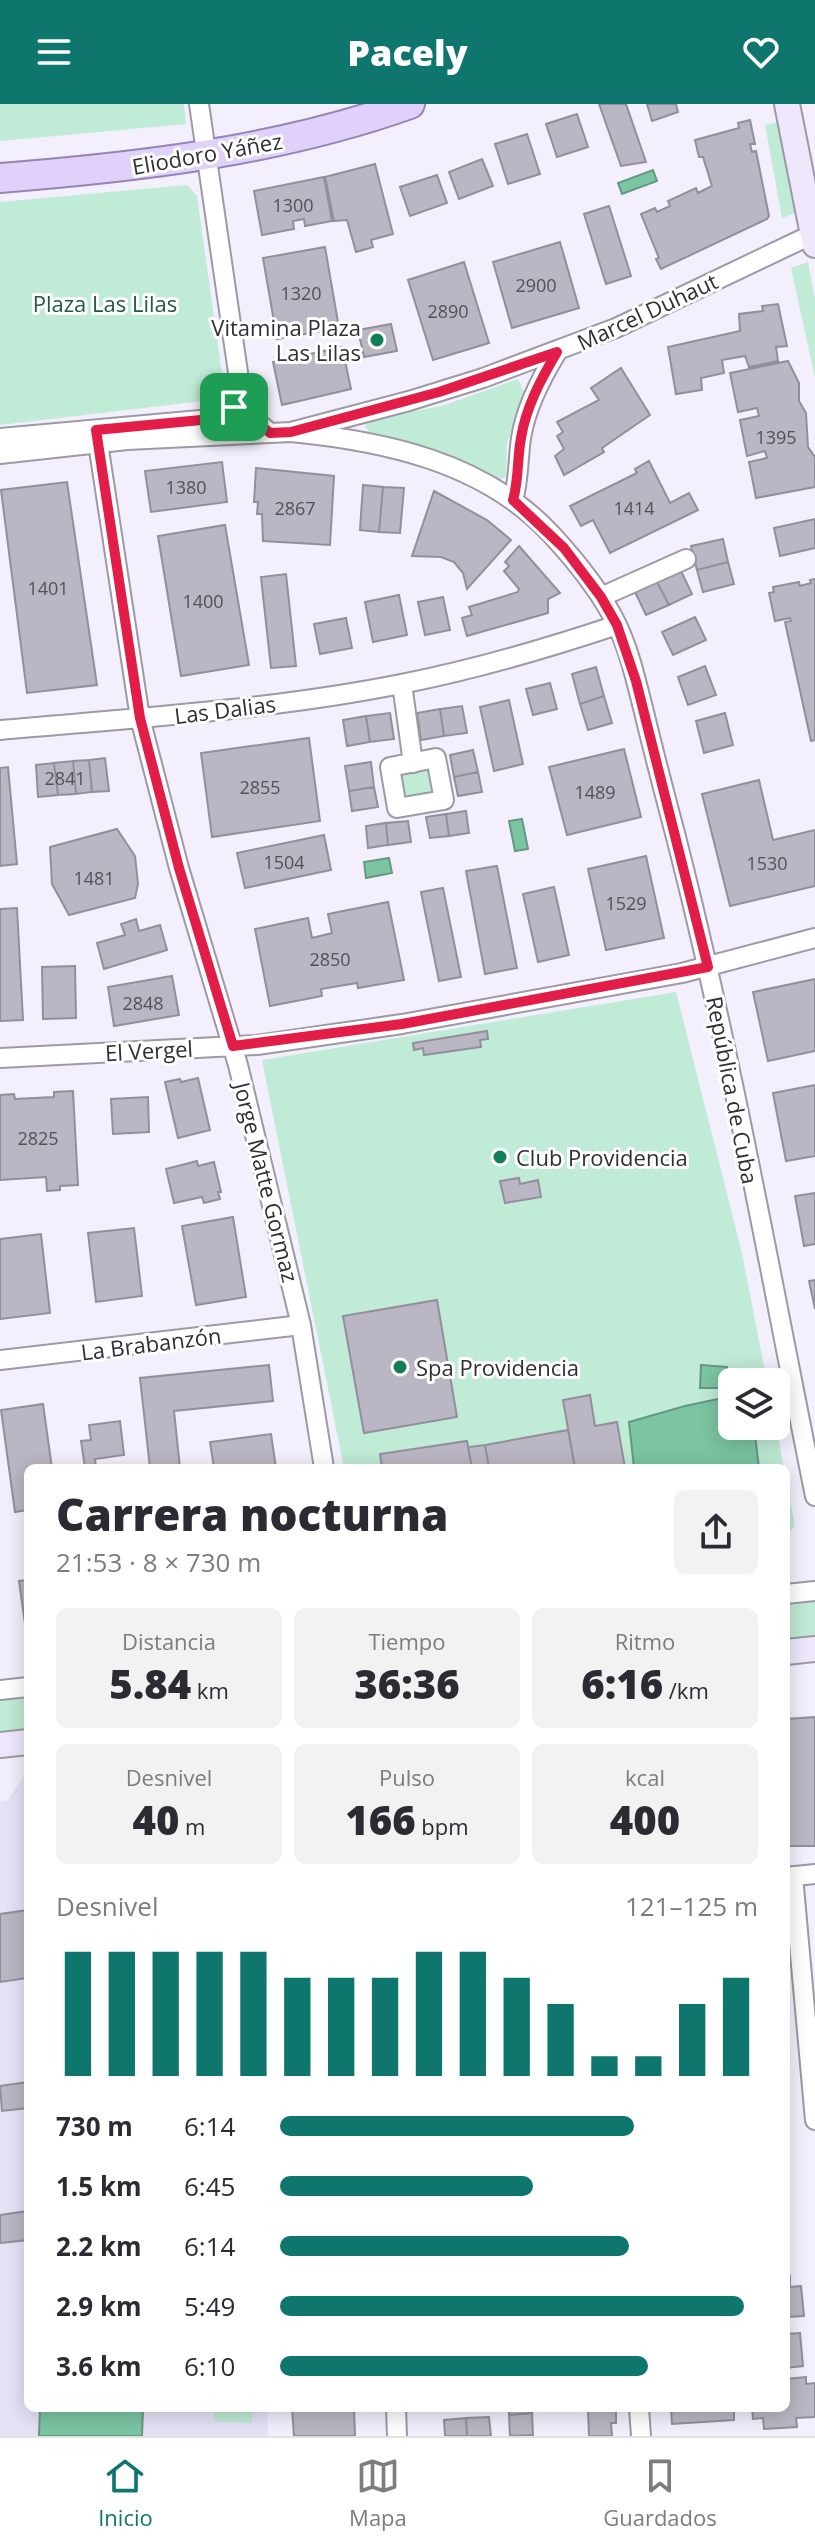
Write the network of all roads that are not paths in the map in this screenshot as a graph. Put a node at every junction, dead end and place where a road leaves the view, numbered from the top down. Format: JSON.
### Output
{"nodes":[{"id":1,"x":199,"y":104,"type":"edge"},
{"id":2,"x":410,"y":104,"type":"edge"},
{"id":3,"x":787,"y":104,"type":"edge"},
{"id":4,"x":206,"y":156,"type":"junction"},
{"id":5,"x":0,"y":178,"type":"edge"},
{"id":6,"x":814,"y":237,"type":"edge"},
{"id":7,"x":557,"y":352,"type":"junction"},
{"id":8,"x":241,"y":393,"type":"junction"},
{"id":9,"x":291,"y":432,"type":"junction"},
{"id":10,"x":270,"y":433,"type":"junction"},
{"id":11,"x":97,"y":437,"type":"junction"},
{"id":12,"x":0,"y":438,"type":"edge"},
{"id":13,"x":0,"y":454,"type":"edge"},
{"id":14,"x":513,"y":500,"type":"junction"},
{"id":15,"x":686,"y":559,"type":"dead end"},
{"id":16,"x":601,"y":597,"type":"junction"},
{"id":17,"x":617,"y":625,"type":"junction"},
{"id":18,"x":402,"y":684,"type":"junction"},
{"id":19,"x":140,"y":718,"type":"junction"},
{"id":20,"x":0,"y":730,"type":"edge"},
{"id":21,"x":413,"y":763,"type":"dead end"},
{"id":22,"x":815,"y":938,"type":"edge"},
{"id":23,"x":708,"y":967,"type":"junction"},
{"id":24,"x":233,"y":1046,"type":"junction"},
{"id":25,"x":0,"y":1058,"type":"edge"},
{"id":26,"x":301,"y":1325,"type":"junction"},
{"id":27,"x":0,"y":1360,"type":"edge"},
{"id":28,"x":323,"y":1464,"type":"edge"},
{"id":29,"x":815,"y":1496,"type":"edge"},
{"id":30,"x":815,"y":1591,"type":"edge"},
{"id":31,"x":790,"y":1594,"type":"edge"},
{"id":32,"x":815,"y":1649,"type":"edge"},
{"id":33,"x":790,"y":1652,"type":"edge"},
{"id":34,"x":24,"y":1687,"type":"edge"},
{"id":35,"x":0,"y":1690,"type":"edge"},
{"id":36,"x":24,"y":1742,"type":"edge"},
{"id":37,"x":0,"y":1745,"type":"edge"},
{"id":38,"x":815,"y":1874,"type":"edge"},
{"id":39,"x":790,"y":1876,"type":"edge"},
{"id":40,"x":790,"y":1885,"type":"edge"},
{"id":41,"x":815,"y":2120,"type":"edge"},
{"id":42,"x":396,"y":2412,"type":"edge"},
{"id":43,"x":639,"y":2412,"type":"edge"},
{"id":44,"x":397,"y":2436,"type":"edge"},
{"id":45,"x":641,"y":2436,"type":"edge"}],
"edges":[{"from":1,"to":4,"type":"street"},
{"from":2,"to":4,"type":"main road","name":"Eliodoro Yáñez"},
{"from":3,"to":6,"type":"street"},
{"from":4,"to":5,"type":"main road","name":"Eliodoro Yáñez"},
{"from":4,"to":8,"type":"street"},
{"from":6,"to":7,"type":"street","name":"Marcel Duhaut"},
{"from":7,"to":9,"type":"street","name":"Marcel Duhaut"},
{"from":7,"to":14,"type":"street"},
{"from":8,"to":10,"type":"street"},
{"from":8,"to":11,"type":"street"},
{"from":9,"to":10,"type":"street","name":"Marcel Duhaut"},
{"from":9,"to":14,"type":"street","name":"Marcel Duhaut"},
{"from":10,"to":11,"type":"street","name":"Marcel Duhaut"},
{"from":11,"to":12,"type":"street"},
{"from":11,"to":13,"type":"street","name":"Marcel Duhaut"},
{"from":11,"to":19,"type":"street","name":"Jorge Matte Gormaz"},
{"from":14,"to":16,"type":"street","name":"República de Cuba"},
{"from":15,"to":16,"type":"street"},
{"from":16,"to":17,"type":"street","name":"República de Cuba"},
{"from":17,"to":18,"type":"street","name":"Las Dalias"},
{"from":17,"to":23,"type":"street","name":"República de Cuba"},
{"from":18,"to":19,"type":"street","name":"Las Dalias"},
{"from":18,"to":21,"type":"street"},
{"from":19,"to":20,"type":"street","name":"Las Dalias"},
{"from":19,"to":24,"type":"street","name":"Jorge Matte Gormaz"},
{"from":22,"to":23,"type":"street","name":"El Vergel"},
{"from":23,"to":24,"type":"street","name":"El Vergel"},
{"from":23,"to":29,"type":"street","name":"República de Cuba"},
{"from":24,"to":25,"type":"street","name":"El Vergel"},
{"from":24,"to":26,"type":"street","name":"Jorge Matte Gormaz"},
{"from":26,"to":27,"type":"street","name":"La Brabanzón"},
{"from":26,"to":28,"type":"street","name":"Jorge Matte Gormaz"},
{"from":30,"to":31,"type":"street"},
{"from":32,"to":33,"type":"street"},
{"from":34,"to":35,"type":"street"},
{"from":36,"to":37,"type":"street"},
{"from":38,"to":39,"type":"street"},
{"from":40,"to":41,"type":"street"},
{"from":42,"to":44,"type":"street"},
{"from":43,"to":45,"type":"street"}]}
